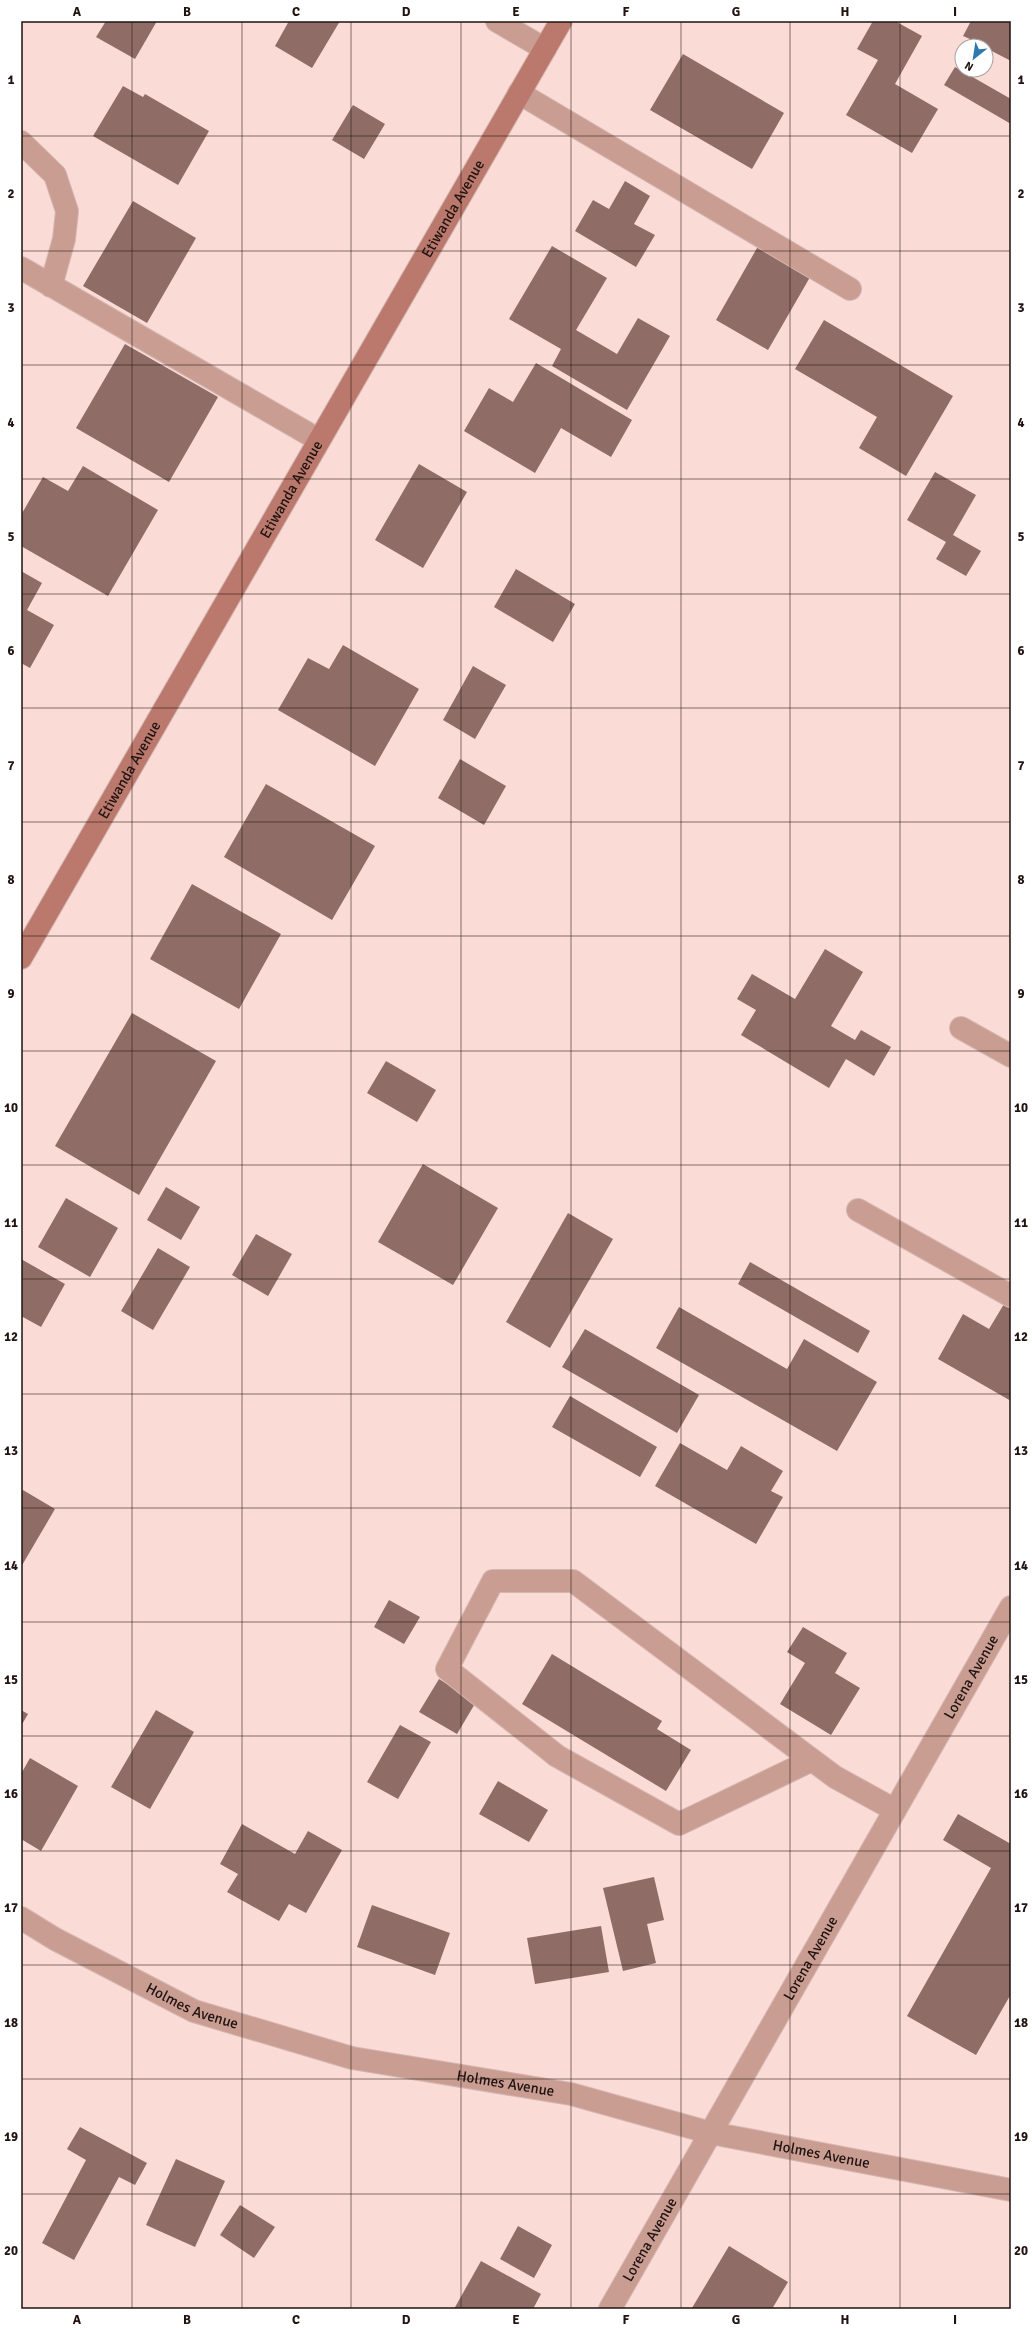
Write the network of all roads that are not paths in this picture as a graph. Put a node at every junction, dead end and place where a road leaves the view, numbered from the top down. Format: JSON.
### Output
{"nodes":[{"id":1,"x":496,"y":21,"type":"edge"},
{"id":2,"x":561,"y":21,"type":"edge"},
{"id":3,"x":545,"y":49,"type":"junction"},
{"id":4,"x":519,"y":94,"type":"junction"},
{"id":5,"x":21,"y":142,"type":"edge"},
{"id":6,"x":21,"y":268,"type":"edge"},
{"id":7,"x":51,"y":286,"type":"junction"},
{"id":8,"x":850,"y":289,"type":"dead end"},
{"id":9,"x":319,"y":440,"type":"junction"},
{"id":10,"x":21,"y":958,"type":"edge"},
{"id":11,"x":961,"y":1028,"type":"dead end"},
{"id":12,"x":1011,"y":1056,"type":"edge"},
{"id":13,"x":858,"y":1210,"type":"dead end"},
{"id":14,"x":1011,"y":1296,"type":"edge"},
{"id":15,"x":1011,"y":1607,"type":"edge"},
{"id":16,"x":812,"y":1760,"type":"junction"},
{"id":17,"x":895,"y":1810,"type":"junction"},
{"id":18,"x":21,"y":1918,"type":"edge"},
{"id":19,"x":711,"y":2133,"type":"junction"},
{"id":20,"x":1011,"y":2190,"type":"edge"},
{"id":21,"x":610,"y":2309,"type":"edge"}],
"edges":[{"from":1,"to":3,"type":"street"},
{"from":2,"to":3,"type":"street","name":"Etiwanda Avenue"},
{"from":3,"to":4,"type":"street","name":"Etiwanda Avenue"},
{"from":4,"to":8,"type":"street"},
{"from":4,"to":9,"type":"street","name":"Etiwanda Avenue"},
{"from":5,"to":7,"type":"street"},
{"from":6,"to":7,"type":"street"},
{"from":7,"to":9,"type":"street"},
{"from":9,"to":10,"type":"street","name":"Etiwanda Avenue"},
{"from":11,"to":12,"type":"street"},
{"from":13,"to":14,"type":"street"},
{"from":15,"to":17,"type":"street","name":"Lorena Avenue"},
{"from":16,"to":16,"type":"street"},
{"from":16,"to":17,"type":"street"},
{"from":17,"to":19,"type":"street","name":"Lorena Avenue"},
{"from":18,"to":19,"type":"street","name":"Holmes Avenue"},
{"from":19,"to":20,"type":"street","name":"Holmes Avenue"},
{"from":19,"to":21,"type":"street","name":"Lorena Avenue"}]}
